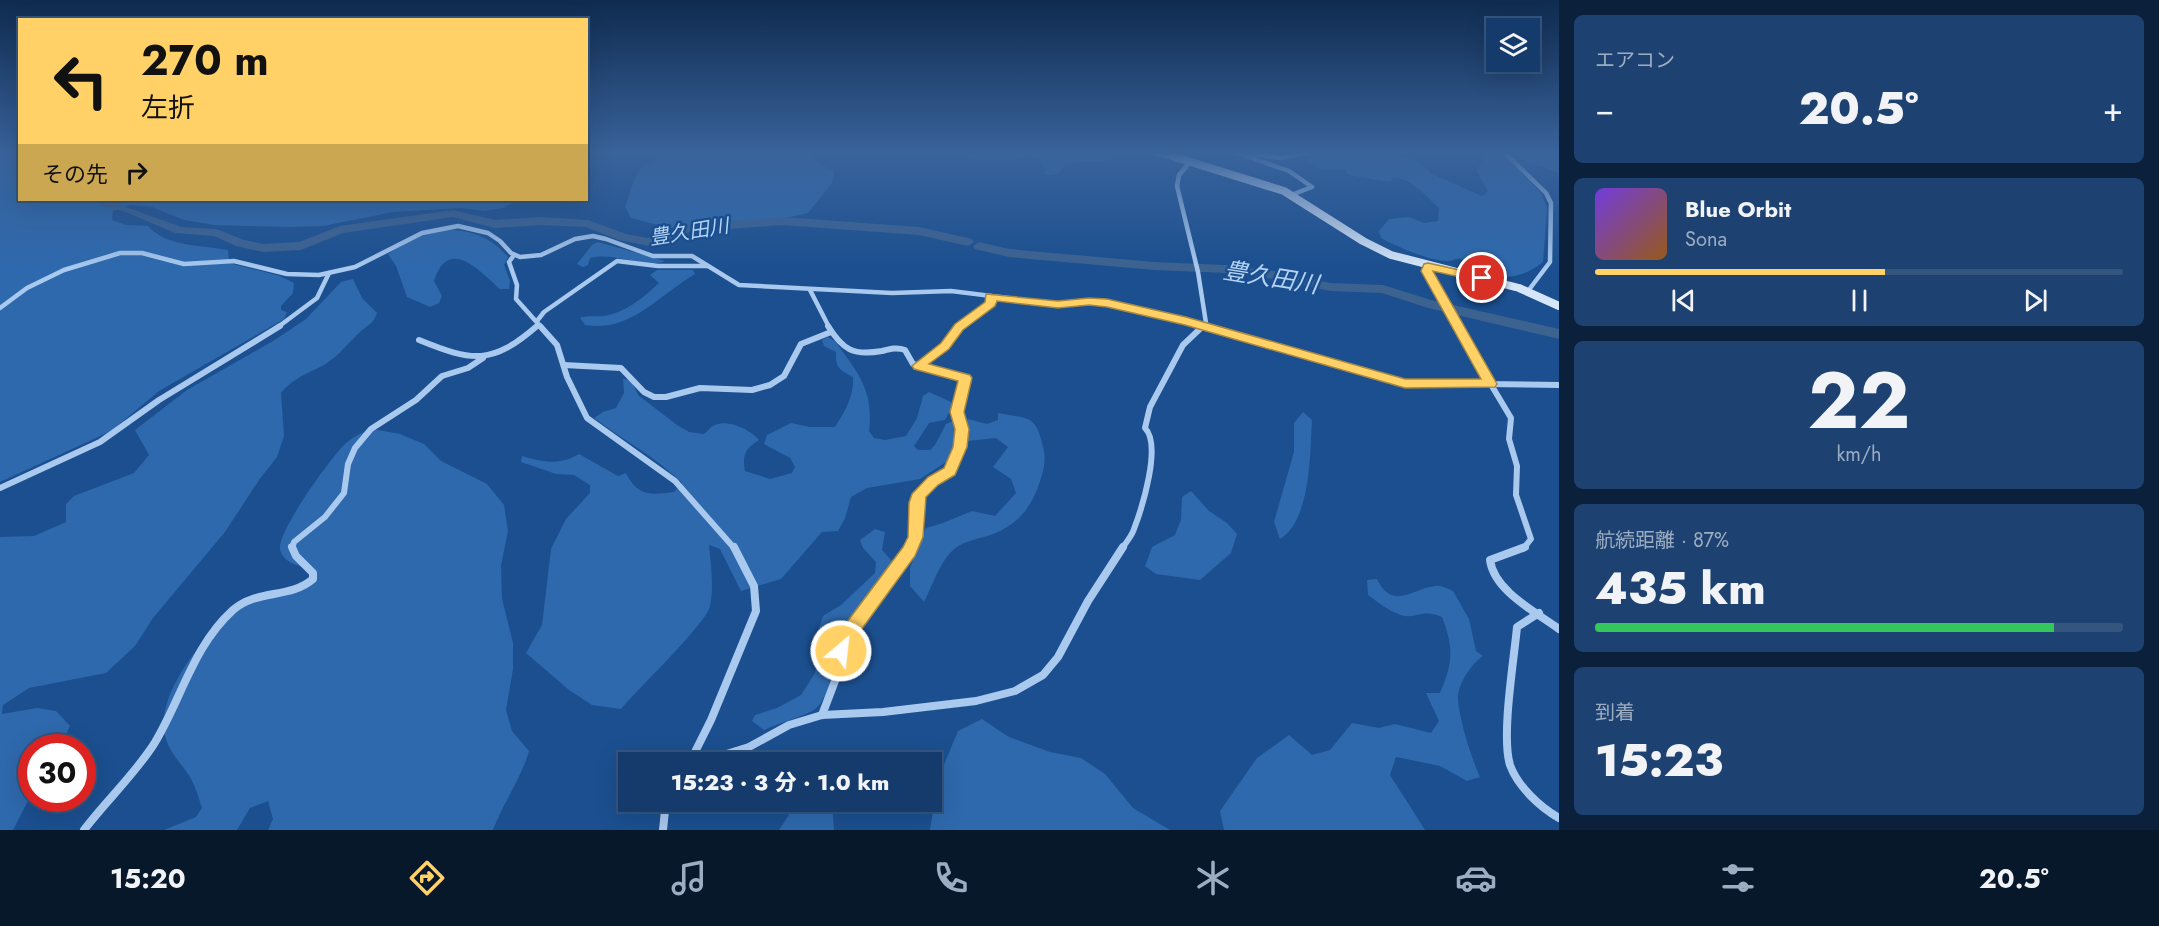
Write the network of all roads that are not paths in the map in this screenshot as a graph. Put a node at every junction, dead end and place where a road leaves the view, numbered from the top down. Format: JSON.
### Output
{"nodes":[{"id":1,"x":1178,"y":191,"type":"edge"},
{"id":2,"x":1278,"y":191,"type":"edge"},
{"id":3,"x":1302,"y":191,"type":"edge"},
{"id":4,"x":1543,"y":191,"type":"edge"},
{"id":5,"x":1291,"y":195,"type":"junction"},
{"id":6,"x":514,"y":255,"type":"junction"},
{"id":7,"x":708,"y":266,"type":"junction"},
{"id":8,"x":1428,"y":267,"type":"junction"},
{"id":9,"x":329,"y":273,"type":"junction"},
{"id":10,"x":810,"y":290,"type":"junction"},
{"id":11,"x":1528,"y":291,"type":"junction"},
{"id":12,"x":991,"y":296,"type":"junction"},
{"id":13,"x":1559,"y":306,"type":"edge"},
{"id":14,"x":0,"y":308,"type":"edge"},
{"id":15,"x":537,"y":323,"type":"junction"},
{"id":16,"x":1203,"y":326,"type":"junction"},
{"id":17,"x":831,"y":332,"type":"junction"},
{"id":18,"x":419,"y":340,"type":"dead end"},
{"id":19,"x":483,"y":358,"type":"junction"},
{"id":20,"x":564,"y":365,"type":"junction"},
{"id":21,"x":918,"y":366,"type":"junction"},
{"id":22,"x":1490,"y":384,"type":"junction"},
{"id":23,"x":1559,"y":385,"type":"edge"},
{"id":24,"x":0,"y":488,"type":"edge"},
{"id":25,"x":1539,"y":613,"type":"junction"},
{"id":26,"x":1559,"y":629,"type":"edge"},
{"id":27,"x":822,"y":715,"type":"junction"},
{"id":28,"x":695,"y":752,"type":"edge"},
{"id":29,"x":733,"y":752,"type":"edge"},
{"id":30,"x":665,"y":812,"type":"edge"},
{"id":31,"x":1559,"y":818,"type":"edge"},
{"id":32,"x":84,"y":830,"type":"edge"},
{"id":33,"x":663,"y":830,"type":"edge"}],
"edges":[{"from":1,"to":16,"type":"street"},
{"from":2,"to":5,"type":"main road"},
{"from":3,"to":5,"type":"street"},
{"from":4,"to":11,"type":"street"},
{"from":5,"to":8,"type":"main road"},
{"from":6,"to":7,"type":"street"},
{"from":6,"to":9,"type":"street"},
{"from":6,"to":15,"type":"street"},
{"from":7,"to":10,"type":"street"},
{"from":7,"to":15,"type":"street"},
{"from":8,"to":11,"type":"main road"},
{"from":8,"to":22,"type":"street"},
{"from":9,"to":14,"type":"street"},
{"from":9,"to":24,"type":"street"},
{"from":10,"to":12,"type":"street"},
{"from":10,"to":17,"type":"street"},
{"from":11,"to":13,"type":"main road"},
{"from":12,"to":16,"type":"street"},
{"from":12,"to":21,"type":"street"},
{"from":15,"to":19,"type":"street"},
{"from":15,"to":20,"type":"street"},
{"from":16,"to":22,"type":"street"},
{"from":16,"to":27,"type":"street"},
{"from":17,"to":20,"type":"street"},
{"from":17,"to":21,"type":"street"},
{"from":18,"to":19,"type":"street"},
{"from":19,"to":32,"type":"street"},
{"from":20,"to":28,"type":"street"},
{"from":21,"to":27,"type":"street"},
{"from":22,"to":23,"type":"street"},
{"from":22,"to":25,"type":"street"},
{"from":25,"to":26,"type":"street"},
{"from":25,"to":31,"type":"street"},
{"from":27,"to":29,"type":"street"},
{"from":30,"to":33,"type":"street"}]}
